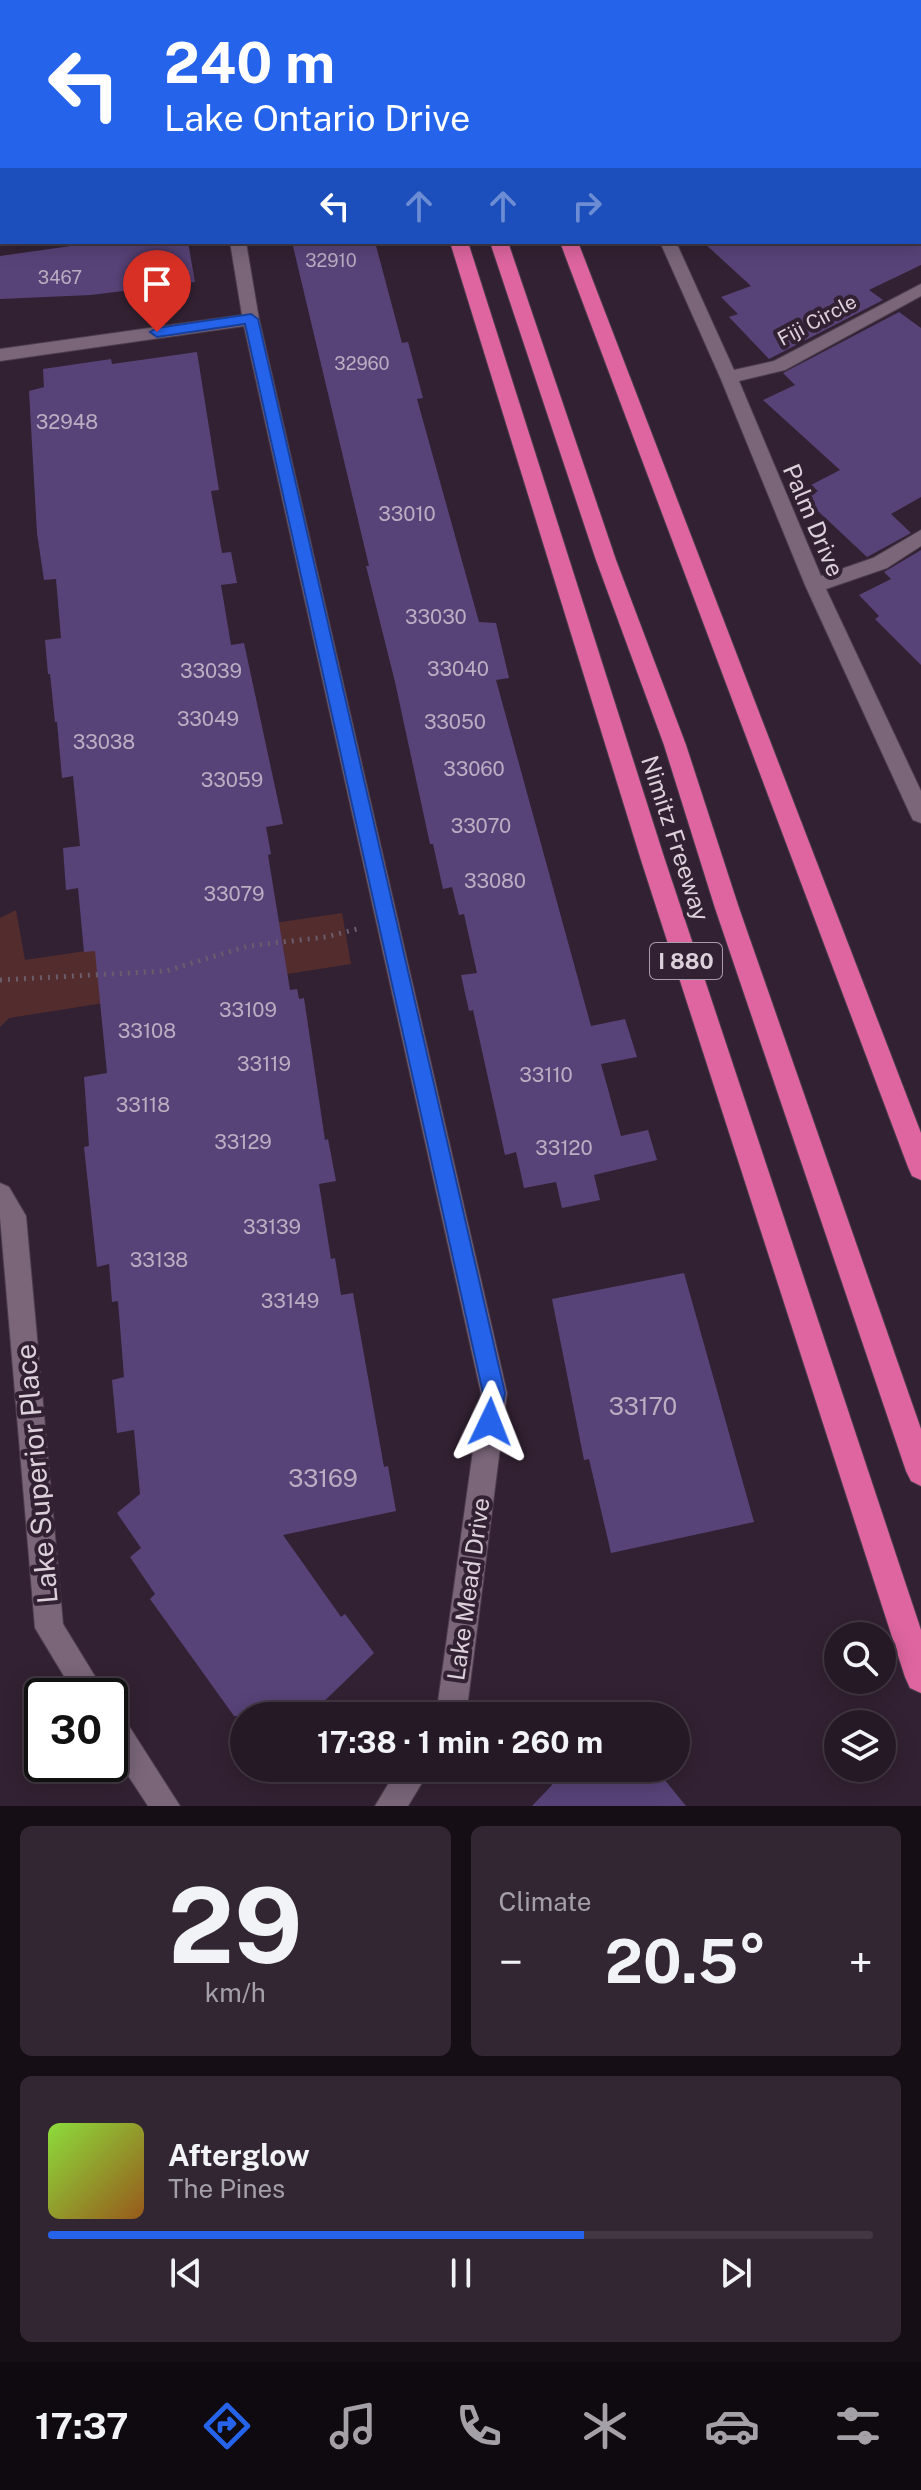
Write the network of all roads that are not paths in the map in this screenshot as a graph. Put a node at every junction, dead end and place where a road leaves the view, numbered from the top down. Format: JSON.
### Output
{"nodes":[{"id":1,"x":238,"y":244,"type":"edge"},
{"id":2,"x":460,"y":244,"type":"edge"},
{"id":3,"x":500,"y":244,"type":"edge"},
{"id":4,"x":570,"y":244,"type":"edge"},
{"id":5,"x":669,"y":244,"type":"edge"},
{"id":6,"x":921,"y":289,"type":"edge"},
{"id":7,"x":251,"y":319,"type":"junction"},
{"id":8,"x":0,"y":355,"type":"edge"},
{"id":9,"x":729,"y":377,"type":"junction"},
{"id":10,"x":921,"y":537,"type":"edge"},
{"id":11,"x":815,"y":585,"type":"junction"},
{"id":12,"x":921,"y":814,"type":"edge"},
{"id":13,"x":921,"y":1167,"type":"edge"},
{"id":14,"x":0,"y":1195,"type":"edge"},
{"id":15,"x":921,"y":1471,"type":"edge"},
{"id":16,"x":921,"y":1677,"type":"edge"},
{"id":17,"x":81,"y":1678,"type":"edge"},
{"id":18,"x":453,"y":1702,"type":"edge"},
{"id":19,"x":128,"y":1749,"type":"edge"},
{"id":20,"x":406,"y":1782,"type":"edge"},
{"id":21,"x":165,"y":1806,"type":"edge"},
{"id":22,"x":390,"y":1806,"type":"edge"}],
"edges":[{"from":1,"to":7,"type":"street","name":"Lake Mead Drive"},
{"from":2,"to":16,"type":"highway","name":"Nimitz Freeway","number":"I 880"},
{"from":3,"to":15,"type":"highway","number":"I 880"},
{"from":4,"to":13,"type":"highway"},
{"from":5,"to":9,"type":"street","name":"Palm Drive"},
{"from":6,"to":9,"type":"street","name":"Fiji Circle"},
{"from":7,"to":8,"type":"street"},
{"from":7,"to":18,"type":"street","name":"Lake Mead Drive"},
{"from":9,"to":11,"type":"street","name":"Palm Drive"},
{"from":10,"to":11,"type":"street"},
{"from":11,"to":12,"type":"street","name":"Palm Drive"},
{"from":14,"to":17,"type":"street","name":"Lake Superior Place"},
{"from":19,"to":21,"type":"street"},
{"from":20,"to":22,"type":"street"}]}
